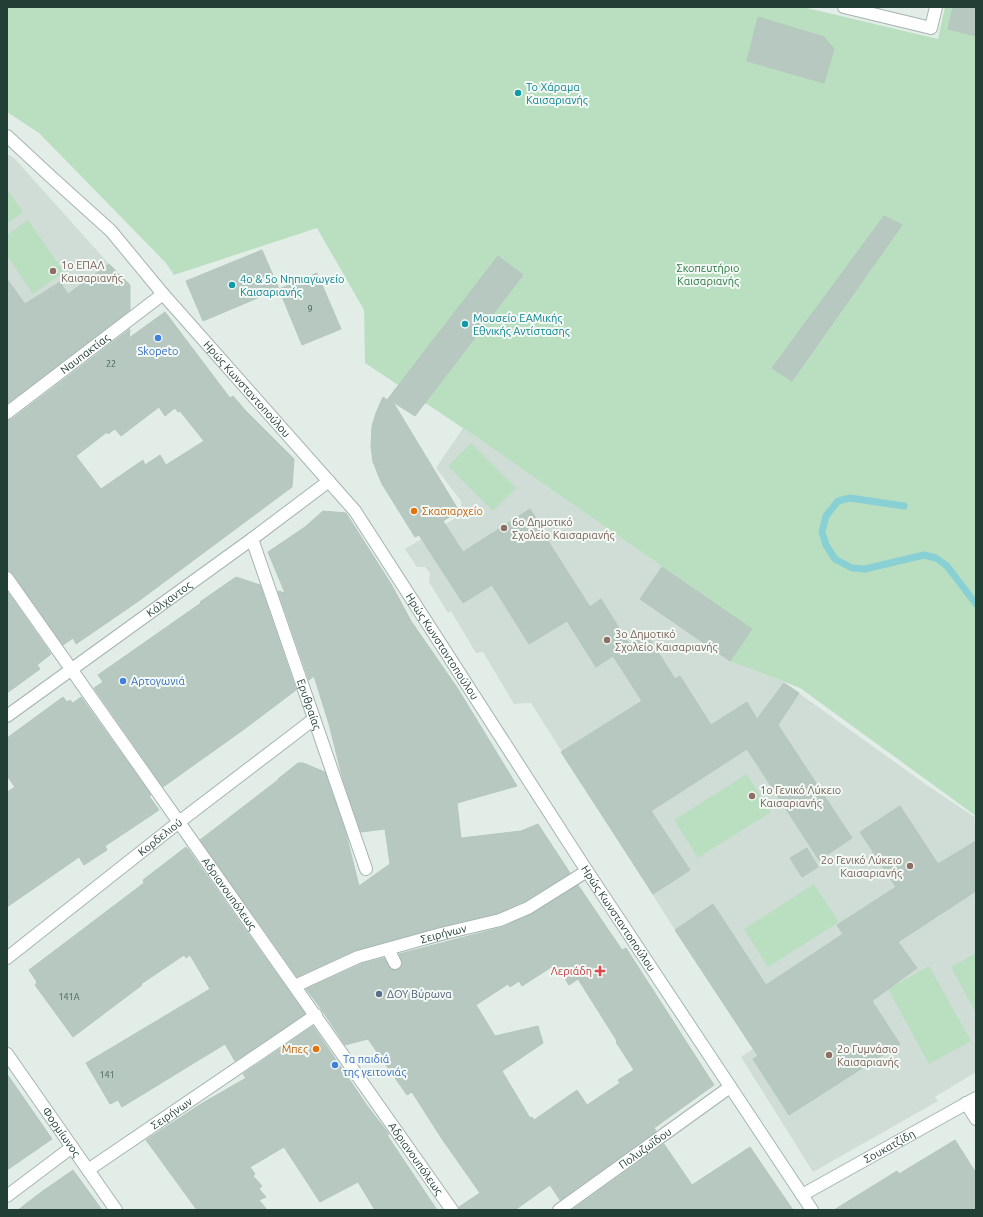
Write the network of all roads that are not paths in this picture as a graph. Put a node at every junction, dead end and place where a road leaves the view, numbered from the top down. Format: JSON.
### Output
{"nodes":[{"id":1,"x":844,"y":7,"type":"edge"},
{"id":2,"x":936,"y":7,"type":"edge"},
{"id":3,"x":14,"y":139,"type":"edge"},
{"id":4,"x":163,"y":294,"type":"junction"},
{"id":5,"x":7,"y":413,"type":"edge"},
{"id":6,"x":330,"y":481,"type":"junction"},
{"id":7,"x":252,"y":539,"type":"junction"},
{"id":8,"x":7,"y":578,"type":"edge"},
{"id":9,"x":72,"y":670,"type":"junction"},
{"id":10,"x":7,"y":716,"type":"edge"},
{"id":11,"x":314,"y":719,"type":"junction"},
{"id":12,"x":179,"y":822,"type":"junction"},
{"id":13,"x":366,"y":869,"type":"dead end"},
{"id":14,"x":587,"y":871,"type":"junction"},
{"id":15,"x":388,"y":949,"type":"junction"},
{"id":16,"x":7,"y":958,"type":"edge"},
{"id":17,"x":395,"y":963,"type":"dead end"},
{"id":18,"x":295,"y":986,"type":"junction"},
{"id":19,"x":316,"y":1015,"type":"junction"},
{"id":20,"x":7,"y":1054,"type":"edge"},
{"id":21,"x":730,"y":1087,"type":"junction"},
{"id":22,"x":971,"y":1100,"type":"edge"},
{"id":23,"x":976,"y":1119,"type":"edge"},
{"id":24,"x":72,"y":1147,"type":"junction"},
{"id":25,"x":88,"y":1170,"type":"junction"},
{"id":26,"x":802,"y":1195,"type":"junction"},
{"id":27,"x":7,"y":1196,"type":"edge"},
{"id":28,"x":116,"y":1210,"type":"edge"},
{"id":29,"x":452,"y":1210,"type":"edge"},
{"id":30,"x":560,"y":1210,"type":"edge"},
{"id":31,"x":812,"y":1210,"type":"edge"}],
"edges":[{"from":1,"to":2,"type":"street"},
{"from":3,"to":4,"type":"street","name":"Ηρώς Κωνσταντοπούλου"},
{"from":4,"to":5,"type":"street","name":"Ναυπακτίας"},
{"from":4,"to":6,"type":"street","name":"Ηρώς Κωνσταντοπούλου"},
{"from":6,"to":7,"type":"street","name":"Κάλχαντος"},
{"from":6,"to":14,"type":"street","name":"Ηρώς Κωνσταντοπούλου"},
{"from":7,"to":9,"type":"street","name":"Κάλχαντος"},
{"from":7,"to":11,"type":"street","name":"Ερυθραίας"},
{"from":8,"to":9,"type":"street","name":"Αδριανουπόλεως"},
{"from":9,"to":10,"type":"street","name":"Κάλχαντος"},
{"from":9,"to":12,"type":"street","name":"Αδριανουπόλεως"},
{"from":11,"to":12,"type":"street","name":"Κορδελιού"},
{"from":11,"to":13,"type":"street","name":"Ερυθραίας"},
{"from":12,"to":16,"type":"street","name":"Κορδελιού"},
{"from":12,"to":18,"type":"street","name":"Αδριανουπόλεως"},
{"from":14,"to":15,"type":"street","name":"Σειρήνων"},
{"from":14,"to":21,"type":"street","name":"Ηρώς Κωνσταντοπούλου"},
{"from":15,"to":17,"type":"street"},
{"from":15,"to":18,"type":"street","name":"Σειρήνων"},
{"from":18,"to":19,"type":"street","name":"Αδριανουπόλεως"},
{"from":19,"to":25,"type":"street","name":"Σειρήνων"},
{"from":19,"to":29,"type":"street","name":"Αδριανουπόλεως"},
{"from":20,"to":24,"type":"street","name":"Φορμίωνος"},
{"from":21,"to":26,"type":"street","name":"Ηρώς Κωνσταντοπούλου"},
{"from":21,"to":30,"type":"street","name":"Πολυζωΐδου"},
{"from":22,"to":23,"type":"street"},
{"from":22,"to":26,"type":"street","name":"Σουκατζίδη"},
{"from":24,"to":25,"type":"street","name":"Φορμίωνος"},
{"from":24,"to":27,"type":"street"},
{"from":25,"to":28,"type":"street","name":"Φορμίωνος"},
{"from":26,"to":31,"type":"street","name":"Ηρώς Κωνσταντοπούλου"}]}
